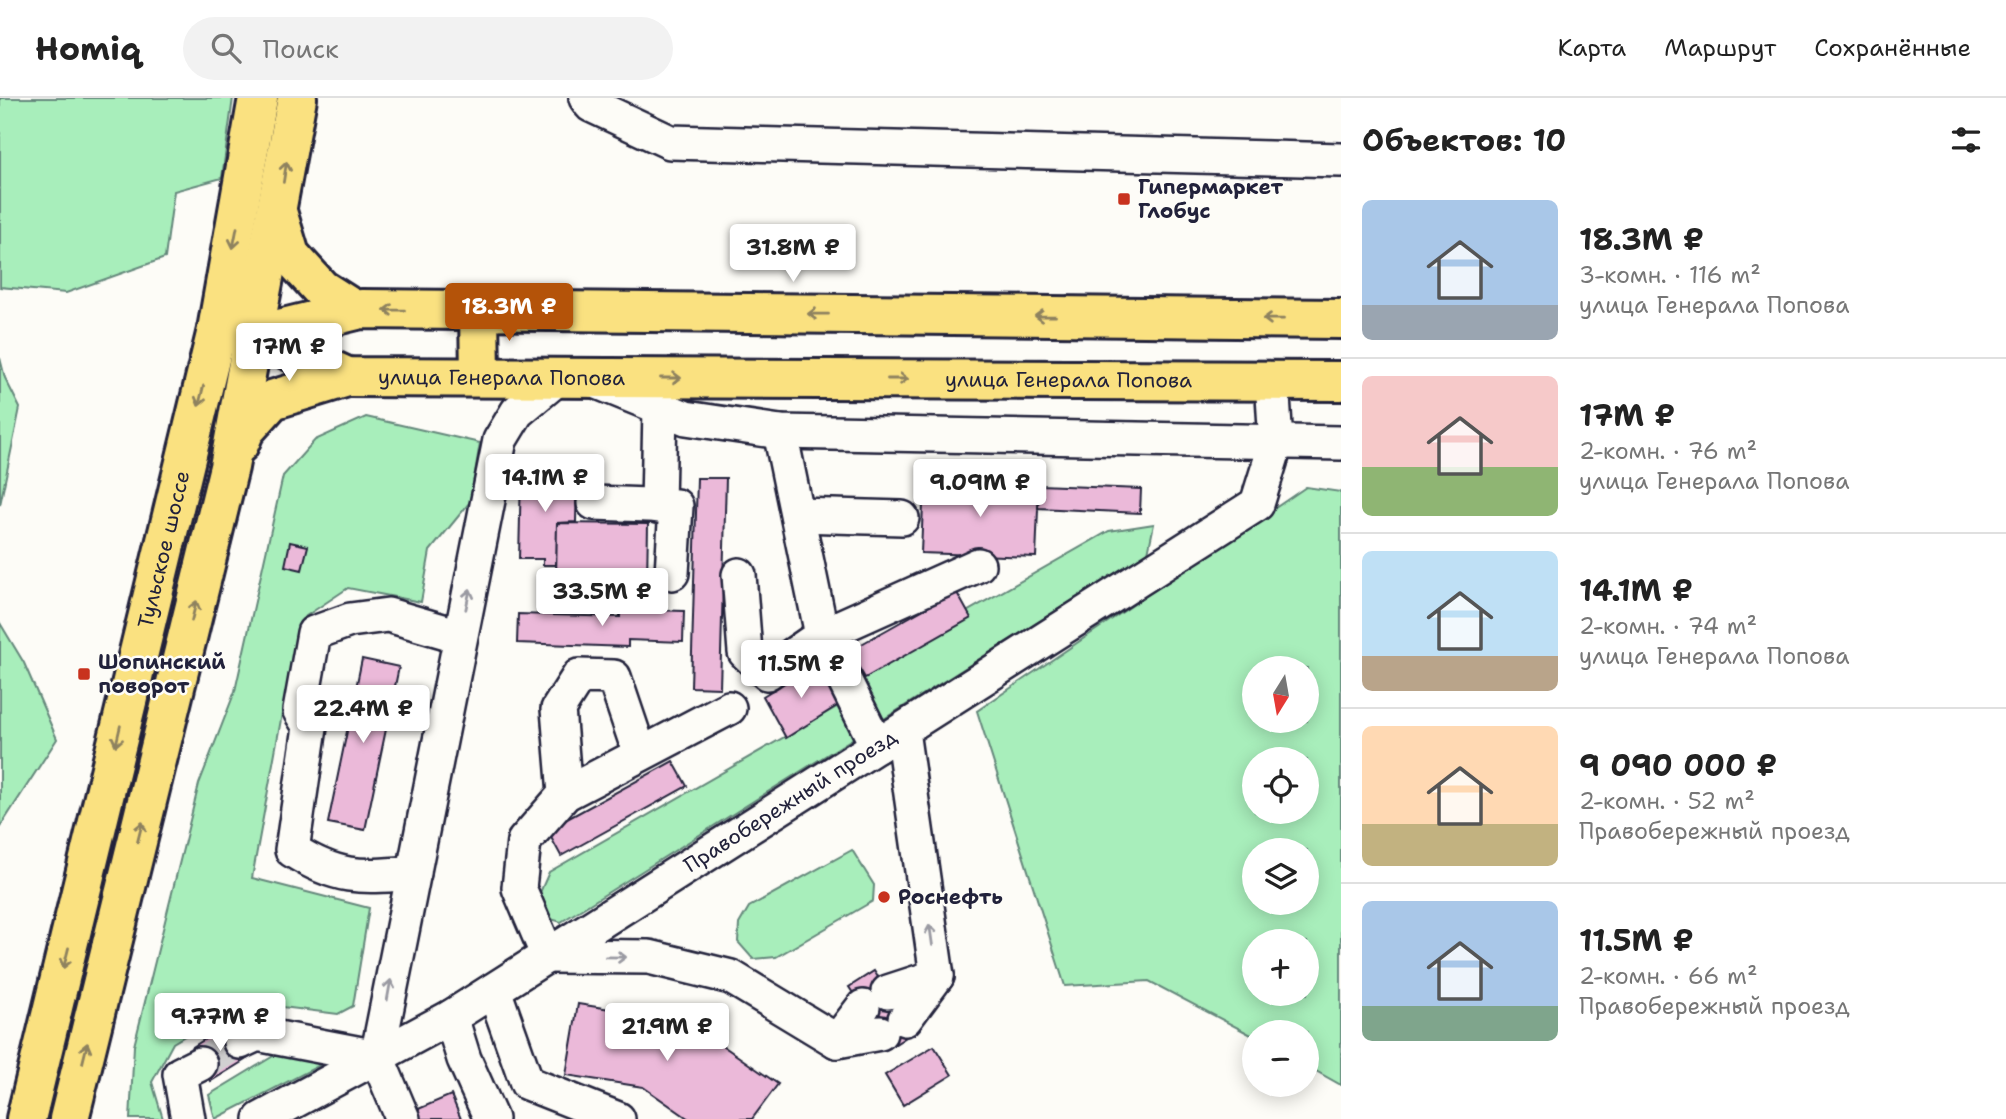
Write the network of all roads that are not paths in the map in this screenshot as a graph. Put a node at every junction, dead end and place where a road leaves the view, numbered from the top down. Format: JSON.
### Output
{"nodes":[{"id":1,"x":257,"y":98,"type":"edge"},
{"id":2,"x":297,"y":98,"type":"edge"},
{"id":3,"x":586,"y":98,"type":"edge"},
{"id":4,"x":1341,"y":160,"type":"edge"},
{"id":5,"x":1341,"y":185,"type":"edge"},
{"id":6,"x":278,"y":214,"type":"junction"},
{"id":7,"x":354,"y":310,"type":"junction"},
{"id":8,"x":479,"y":311,"type":"junction"},
{"id":9,"x":1341,"y":319,"type":"edge"},
{"id":10,"x":217,"y":330,"type":"junction"},
{"id":11,"x":255,"y":335,"type":"junction"},
{"id":12,"x":480,"y":376,"type":"junction"},
{"id":13,"x":347,"y":377,"type":"junction"},
{"id":14,"x":573,"y":377,"type":"junction"},
{"id":15,"x":1272,"y":380,"type":"junction"},
{"id":16,"x":1341,"y":380,"type":"edge"},
{"id":17,"x":660,"y":408,"type":"junction"},
{"id":18,"x":780,"y":432,"type":"junction"},
{"id":19,"x":1276,"y":443,"type":"junction"},
{"id":20,"x":1341,"y":443,"type":"edge"},
{"id":21,"x":229,"y":467,"type":"junction"},
{"id":22,"x":594,"y":503,"type":"dead end"},
{"id":23,"x":657,"y":506,"type":"junction"},
{"id":24,"x":798,"y":515,"type":"junction"},
{"id":25,"x":902,"y":518,"type":"dead end"},
{"id":26,"x":978,"y":565,"type":"dead end"},
{"id":27,"x":672,"y":573,"type":"dead end"},
{"id":28,"x":739,"y":575,"type":"dead end"},
{"id":29,"x":822,"y":635,"type":"junction"},
{"id":30,"x":460,"y":636,"type":"junction"},
{"id":31,"x":729,"y":708,"type":"dead end"},
{"id":32,"x":890,"y":738,"type":"junction"},
{"id":33,"x":640,"y":754,"type":"junction"},
{"id":34,"x":565,"y":794,"type":"junction"},
{"id":35,"x":414,"y":873,"type":"junction"},
{"id":36,"x":548,"y":956,"type":"junction"},
{"id":37,"x":494,"y":990,"type":"junction"},
{"id":38,"x":451,"y":1017,"type":"junction"},
{"id":39,"x":240,"y":1042,"type":"tunnel mouth"},
{"id":40,"x":377,"y":1057,"type":"junction"},
{"id":41,"x":200,"y":1064,"type":"tunnel mouth"},
{"id":42,"x":26,"y":1119,"type":"edge"},
{"id":43,"x":69,"y":1119,"type":"edge"},
{"id":44,"x":188,"y":1119,"type":"edge"},
{"id":45,"x":261,"y":1119,"type":"edge"},
{"id":46,"x":403,"y":1119,"type":"edge"},
{"id":47,"x":491,"y":1119,"type":"edge"},
{"id":48,"x":618,"y":1119,"type":"edge"}],
"edges":[{"from":1,"to":10,"type":"main road","name":"Тульское шоссе","one_way":true},
{"from":6,"to":2,"type":"main road","name":"Тульское шоссе","one_way":true},
{"from":3,"to":4,"type":"street"},
{"from":4,"to":5,"type":"street"},
{"from":6,"to":7,"type":"main road"},
{"from":6,"to":11,"type":"main road","name":"Тульское шоссе"},
{"from":8,"to":7,"type":"main road","one_way":true},
{"from":7,"to":11,"type":"main road"},
{"from":9,"to":8,"type":"main road","one_way":true},
{"from":8,"to":12,"type":"main road"},
{"from":10,"to":11,"type":"main road"},
{"from":10,"to":42,"type":"main road","name":"Тульское шоссе","one_way":true},
{"from":11,"to":13,"type":"main road","name":"улица Генерала Попова"},
{"from":11,"to":21,"type":"main road","name":"Тульское шоссе"},
{"from":12,"to":13,"type":"main road","name":"улица Генерала Попова"},
{"from":12,"to":14,"type":"main road","name":"улица Генерала Попова"},
{"from":13,"to":21,"type":"main road"},
{"from":14,"to":15,"type":"main road","name":"улица Генерала Попова","one_way":true},
{"from":14,"to":17,"type":"street"},
{"from":30,"to":14,"type":"street","one_way":true},
{"from":15,"to":16,"type":"main road","name":"улица Генерала Попова"},
{"from":15,"to":19,"type":"street"},
{"from":17,"to":18,"type":"street"},
{"from":17,"to":23,"type":"street"},
{"from":18,"to":19,"type":"street"},
{"from":18,"to":24,"type":"street"},
{"from":19,"to":20,"type":"street"},
{"from":19,"to":32,"type":"street","name":"Правобережный проезд"},
{"from":43,"to":21,"type":"main road","name":"Тульское шоссе","one_way":true},
{"from":22,"to":23,"type":"street"},
{"from":23,"to":27,"type":"street"},
{"from":24,"to":25,"type":"street"},
{"from":24,"to":29,"type":"street"},
{"from":26,"to":29,"type":"street"},
{"from":28,"to":29,"type":"street"},
{"from":29,"to":32,"type":"street"},
{"from":30,"to":35,"type":"street"},
{"from":30,"to":35,"type":"street"},
{"from":31,"to":33,"type":"street"},
{"from":32,"to":36,"type":"street","name":"Правобережный проезд"},
{"from":36,"to":32,"type":"street","one_way":true},
{"from":33,"to":34,"type":"street"},
{"from":33,"to":34,"type":"street"},
{"from":34,"to":36,"type":"street"},
{"from":40,"to":35,"type":"street","one_way":true},
{"from":36,"to":37,"type":"street","name":"Правобережный проезд"},
{"from":37,"to":38,"type":"street","name":"Правобережный проезд"},
{"from":37,"to":48,"type":"street"},
{"from":38,"to":40,"type":"street","name":"Правобережный проезд"},
{"from":38,"to":47,"type":"street"},
{"from":39,"to":40,"type":"street"},
{"from":40,"to":45,"type":"street","name":"Правобережный проезд"},
{"from":40,"to":46,"type":"street"},
{"from":41,"to":44,"type":"street"}]}
